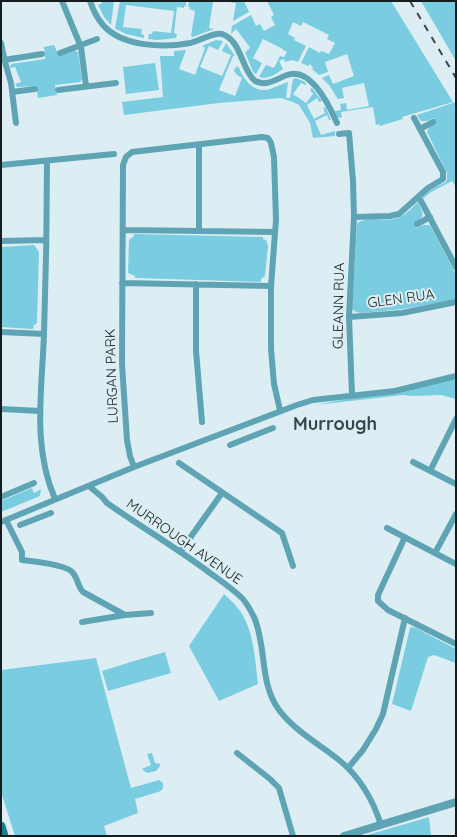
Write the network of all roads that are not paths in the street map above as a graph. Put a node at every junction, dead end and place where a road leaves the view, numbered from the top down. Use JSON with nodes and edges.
{"nodes":[{"id":1,"x":62,"y":1,"type":"edge"},
{"id":2,"x":90,"y":1,"type":"edge"},
{"id":3,"x":97,"y":39,"type":"dead end"},
{"id":4,"x":1,"y":43,"type":"edge"},
{"id":5,"x":80,"y":45,"type":"junction"},
{"id":6,"x":60,"y":53,"type":"dead end"},
{"id":7,"x":42,"y":54,"type":"dead end"},
{"id":8,"x":4,"y":60,"type":"junction"},
{"id":9,"x":116,"y":83,"type":"dead end"},
{"id":10,"x":86,"y":86,"type":"junction"},
{"id":11,"x":35,"y":89,"type":"dead end"},
{"id":12,"x":58,"y":90,"type":"dead end"},
{"id":13,"x":12,"y":92,"type":"junction"},
{"id":14,"x":414,"y":118,"type":"dead end"},
{"id":15,"x":433,"y":122,"type":"dead end"},
{"id":16,"x":16,"y":123,"type":"dead end"},
{"id":17,"x":337,"y":123,"type":"dead end"},
{"id":18,"x":420,"y":129,"type":"junction"},
{"id":19,"x":339,"y":134,"type":"dead end"},
{"id":20,"x":199,"y":145,"type":"junction"},
{"id":21,"x":114,"y":154,"type":"dead end"},
{"id":22,"x":47,"y":161,"type":"junction"},
{"id":23,"x":1,"y":166,"type":"edge"},
{"id":24,"x":421,"y":200,"type":"dead end"},
{"id":25,"x":354,"y":217,"type":"junction"},
{"id":26,"x":430,"y":217,"type":"junction"},
{"id":27,"x":417,"y":224,"type":"dead end"},
{"id":28,"x":122,"y":230,"type":"junction"},
{"id":29,"x":199,"y":231,"type":"junction"},
{"id":30,"x":275,"y":232,"type":"junction"},
{"id":31,"x":46,"y":240,"type":"junction"},
{"id":32,"x":1,"y":241,"type":"edge"},
{"id":33,"x":456,"y":267,"type":"edge"},
{"id":34,"x":122,"y":283,"type":"junction"},
{"id":35,"x":196,"y":284,"type":"junction"},
{"id":36,"x":271,"y":286,"type":"junction"},
{"id":37,"x":456,"y":302,"type":"edge"},
{"id":38,"x":349,"y":317,"type":"junction"},
{"id":39,"x":1,"y":332,"type":"edge"},
{"id":40,"x":44,"y":334,"type":"junction"},
{"id":41,"x":456,"y":376,"type":"edge"},
{"id":42,"x":352,"y":395,"type":"junction"},
{"id":43,"x":1,"y":409,"type":"edge"},
{"id":44,"x":280,"y":410,"type":"junction"},
{"id":45,"x":40,"y":411,"type":"junction"},
{"id":46,"x":456,"y":419,"type":"edge"},
{"id":47,"x":202,"y":422,"type":"dead end"},
{"id":48,"x":238,"y":427,"type":"junction"},
{"id":49,"x":273,"y":428,"type":"dead end"},
{"id":50,"x":243,"y":440,"type":"junction"},
{"id":51,"x":230,"y":445,"type":"dead end"},
{"id":52,"x":413,"y":462,"type":"dead end"},
{"id":53,"x":179,"y":463,"type":"dead end"},
{"id":54,"x":134,"y":467,"type":"junction"},
{"id":55,"x":430,"y":471,"type":"junction"},
{"id":56,"x":99,"y":482,"type":"junction"},
{"id":57,"x":34,"y":483,"type":"dead end"},
{"id":58,"x":456,"y":484,"type":"edge"},
{"id":59,"x":89,"y":486,"type":"junction"},
{"id":60,"x":222,"y":493,"type":"junction"},
{"id":61,"x":1,"y":497,"type":"edge"},
{"id":62,"x":102,"y":497,"type":"junction"},
{"id":63,"x":55,"y":499,"type":"junction"},
{"id":64,"x":37,"y":507,"type":"junction"},
{"id":65,"x":51,"y":513,"type":"dead end"},
{"id":66,"x":456,"y":514,"type":"edge"},
{"id":67,"x":41,"y":517,"type":"junction"},
{"id":68,"x":4,"y":521,"type":"edge"},
{"id":69,"x":20,"y":525,"type":"dead end"},
{"id":70,"x":387,"y":528,"type":"dead end"},
{"id":71,"x":405,"y":537,"type":"junction"},
{"id":72,"x":180,"y":552,"type":"junction"},
{"id":73,"x":435,"y":553,"type":"junction"},
{"id":74,"x":456,"y":564,"type":"edge"},
{"id":75,"x":293,"y":566,"type":"dead end"},
{"id":76,"x":151,"y":613,"type":"dead end"},
{"id":77,"x":125,"y":615,"type":"junction"},
{"id":78,"x":405,"y":618,"type":"junction"},
{"id":79,"x":82,"y":622,"type":"dead end"},
{"id":80,"x":456,"y":644,"type":"edge"},
{"id":81,"x":237,"y":753,"type":"dead end"},
{"id":82,"x":348,"y":768,"type":"junction"},
{"id":83,"x":456,"y":802,"type":"edge"},
{"id":84,"x":381,"y":825,"type":"junction"},
{"id":85,"x":1,"y":826,"type":"edge"},
{"id":86,"x":4,"y":836,"type":"edge"},
{"id":87,"x":293,"y":836,"type":"edge"},
{"id":88,"x":344,"y":836,"type":"edge"}],
"edges":[{"from":1,"to":5,"type":"street"},
{"from":2,"to":17,"type":"street"},
{"from":3,"to":5,"type":"street"},
{"from":4,"to":8,"type":"street"},
{"from":5,"to":6,"type":"street"},
{"from":5,"to":10,"type":"street"},
{"from":7,"to":8,"type":"street"},
{"from":8,"to":13,"type":"street"},
{"from":9,"to":10,"type":"street"},
{"from":10,"to":12,"type":"street"},
{"from":11,"to":13,"type":"street"},
{"from":13,"to":16,"type":"street"},
{"from":14,"to":18,"type":"street"},
{"from":15,"to":18,"type":"street"},
{"from":18,"to":25,"type":"street"},
{"from":19,"to":25,"type":"street","name":"GLEANN RUA"},
{"from":20,"to":28,"type":"street","name":"LURGAN PARK"},
{"from":20,"to":29,"type":"street"},
{"from":20,"to":30,"type":"street","name":"LURGAN PARK"},
{"from":21,"to":22,"type":"street"},
{"from":22,"to":23,"type":"street"},
{"from":22,"to":31,"type":"street"},
{"from":24,"to":26,"type":"street"},
{"from":25,"to":38,"type":"street","name":"GLEANN RUA"},
{"from":26,"to":27,"type":"street"},
{"from":26,"to":33,"type":"street"},
{"from":28,"to":29,"type":"street"},
{"from":28,"to":34,"type":"street","name":"LURGAN PARK"},
{"from":29,"to":30,"type":"street"},
{"from":30,"to":36,"type":"street","name":"LURGAN PARK"},
{"from":31,"to":32,"type":"street"},
{"from":31,"to":40,"type":"street"},
{"from":34,"to":35,"type":"street"},
{"from":34,"to":54,"type":"street","name":"LURGAN PARK"},
{"from":35,"to":36,"type":"street"},
{"from":35,"to":47,"type":"street"},
{"from":36,"to":44,"type":"street","name":"LURGAN PARK"},
{"from":37,"to":38,"type":"street","name":"GLEN RUA"},
{"from":38,"to":42,"type":"street","name":"GLEANN RUA"},
{"from":39,"to":40,"type":"street"},
{"from":40,"to":45,"type":"street"},
{"from":41,"to":42,"type":"street"},
{"from":42,"to":44,"type":"street"},
{"from":43,"to":45,"type":"street"},
{"from":44,"to":48,"type":"street"},
{"from":45,"to":63,"type":"street"},
{"from":46,"to":55,"type":"street"},
{"from":48,"to":50,"type":"street"},
{"from":48,"to":54,"type":"street"},
{"from":49,"to":50,"type":"street"},
{"from":50,"to":51,"type":"street"},
{"from":52,"to":55,"type":"street"},
{"from":53,"to":60,"type":"street"},
{"from":54,"to":56,"type":"street"},
{"from":55,"to":58,"type":"street"},
{"from":56,"to":59,"type":"street"},
{"from":56,"to":62,"type":"street"},
{"from":57,"to":61,"type":"street"},
{"from":59,"to":62,"type":"street","name":"MURROUGH AVENUE"},
{"from":59,"to":63,"type":"street"},
{"from":60,"to":72,"type":"street"},
{"from":60,"to":75,"type":"street"},
{"from":62,"to":72,"type":"street","name":"MURROUGH AVENUE"},
{"from":63,"to":64,"type":"street"},
{"from":64,"to":67,"type":"street"},
{"from":64,"to":68,"type":"street"},
{"from":65,"to":67,"type":"street"},
{"from":66,"to":73,"type":"street"},
{"from":67,"to":69,"type":"street"},
{"from":68,"to":77,"type":"street"},
{"from":70,"to":71,"type":"street"},
{"from":71,"to":73,"type":"street"},
{"from":71,"to":78,"type":"street"},
{"from":72,"to":82,"type":"street","name":"MURROUGH AVENUE"},
{"from":73,"to":74,"type":"street"},
{"from":76,"to":77,"type":"street"},
{"from":77,"to":79,"type":"street"},
{"from":78,"to":80,"type":"street"},
{"from":78,"to":82,"type":"street"},
{"from":81,"to":87,"type":"street"},
{"from":82,"to":84,"type":"street","name":"MURROUGH AVENUE"},
{"from":83,"to":84,"type":"street"},
{"from":84,"to":88,"type":"street"},
{"from":85,"to":86,"type":"main road"}]}
